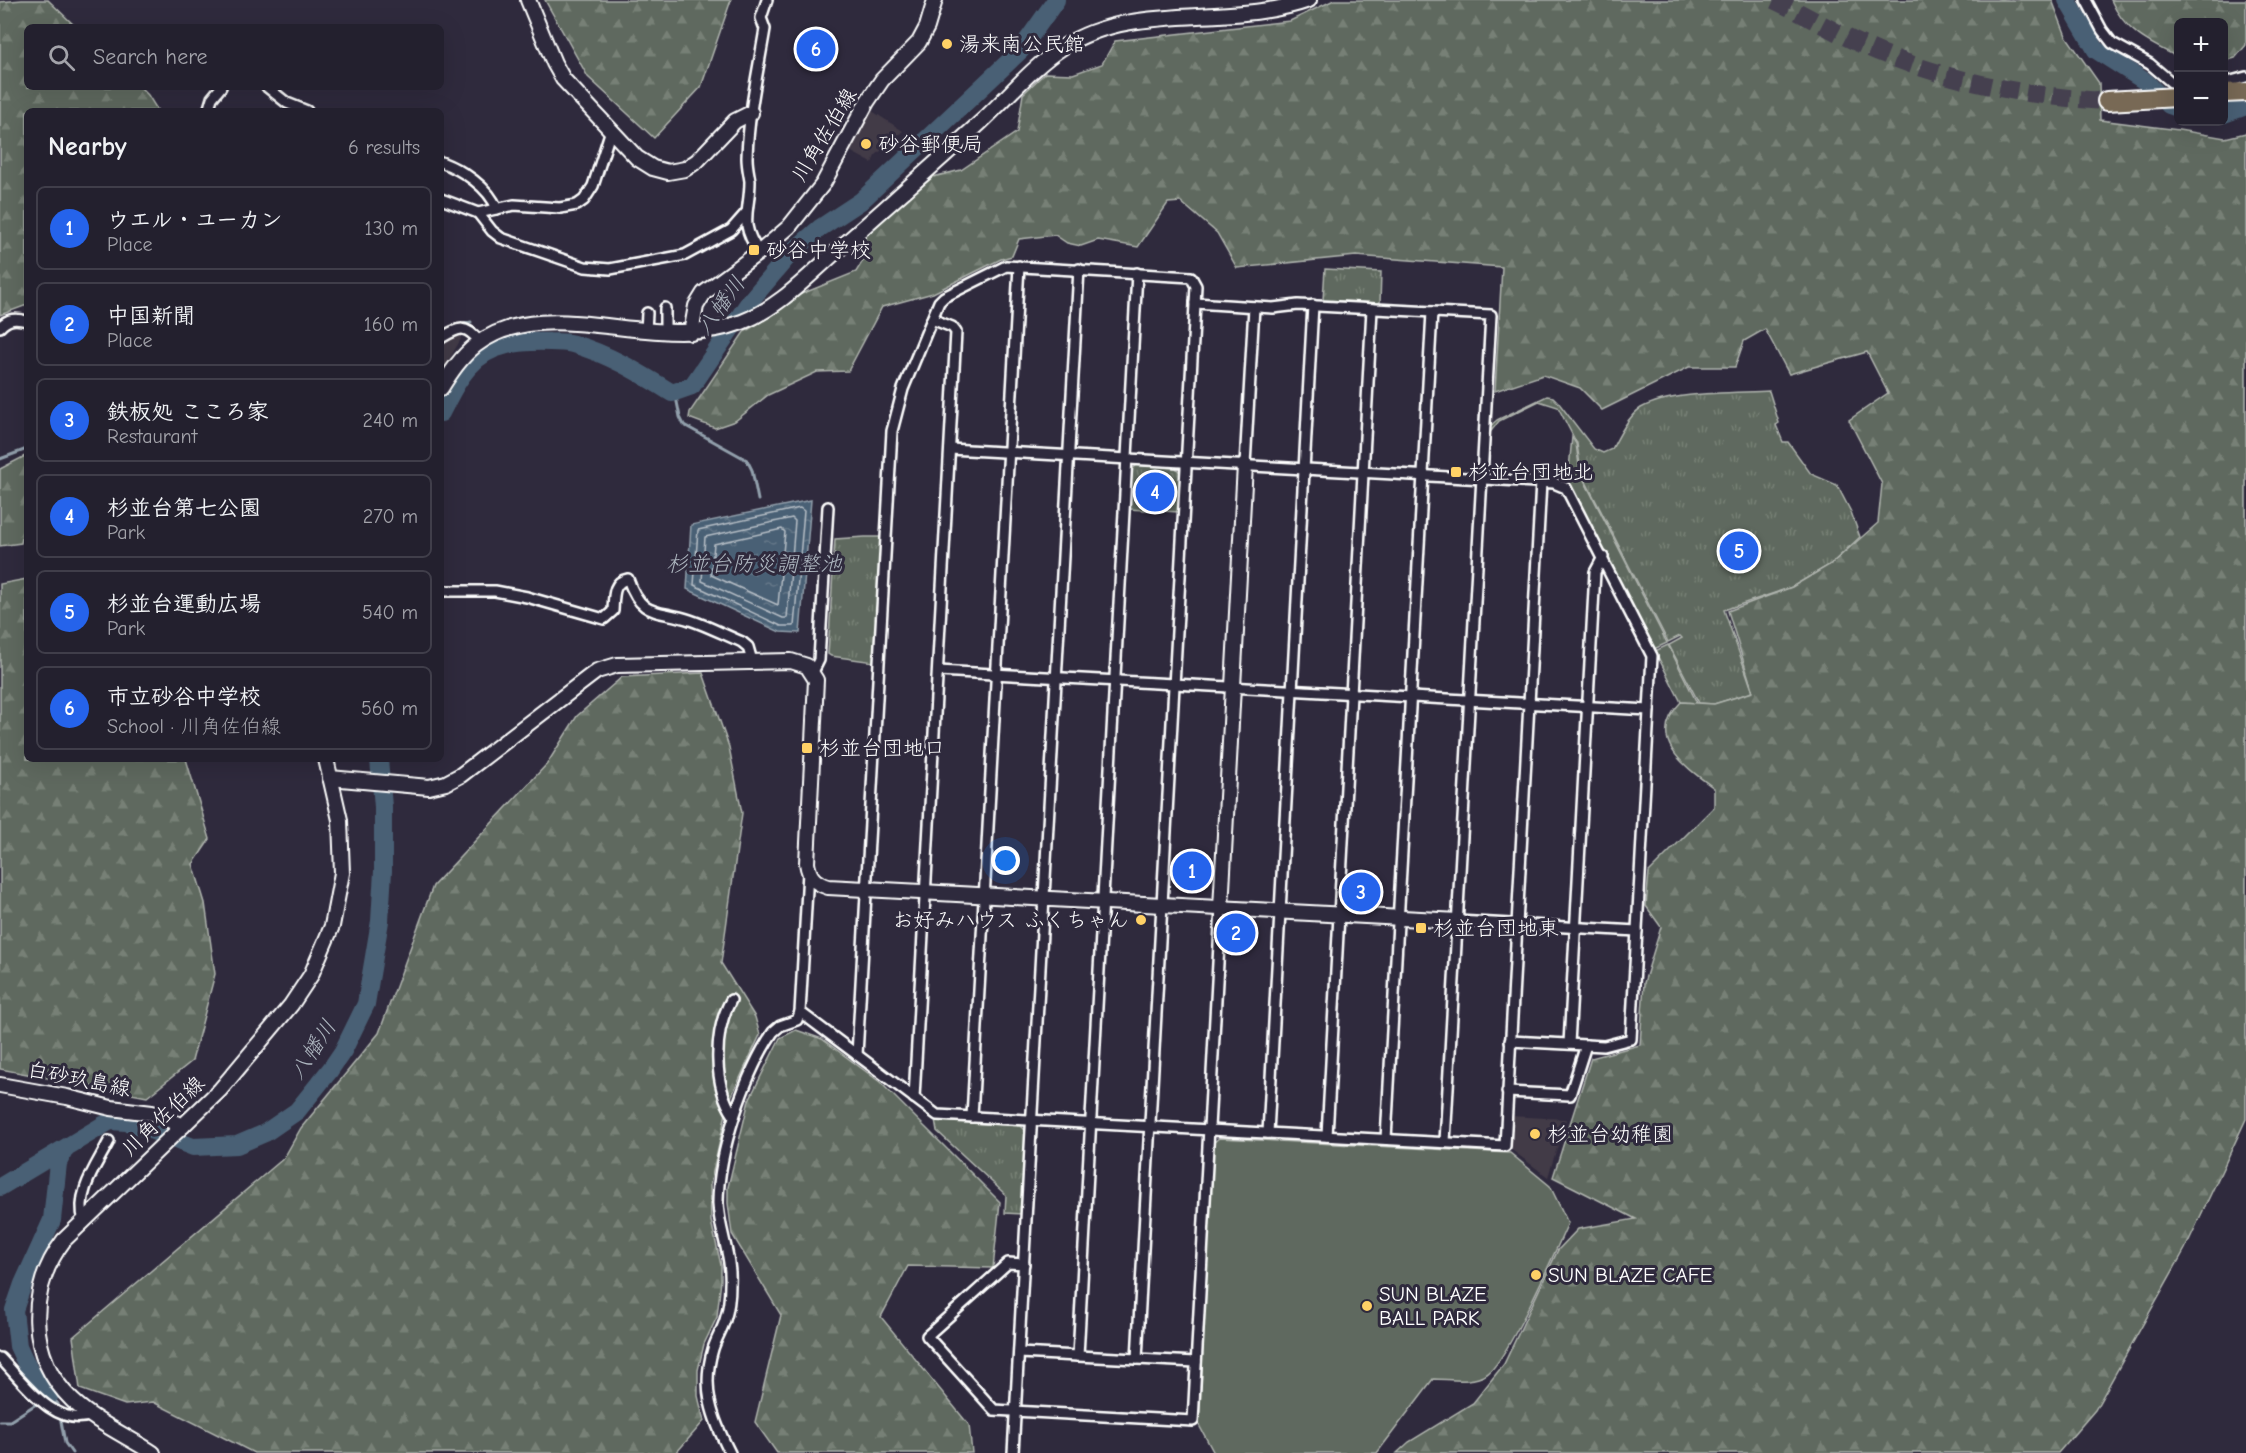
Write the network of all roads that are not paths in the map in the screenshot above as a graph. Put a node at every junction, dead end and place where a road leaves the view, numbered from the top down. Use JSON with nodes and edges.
{"nodes":[{"id":1,"x":528,"y":0,"type":"edge"},
{"id":2,"x":767,"y":0,"type":"edge"},
{"id":3,"x":935,"y":0,"type":"edge"},
{"id":4,"x":1309,"y":0,"type":"edge"},
{"id":5,"x":2086,"y":0,"type":"edge"},
{"id":6,"x":2174,"y":83,"type":"edge"},
{"id":7,"x":218,"y":90,"type":"edge"},
{"id":8,"x":271,"y":90,"type":"edge"},
{"id":9,"x":2174,"y":97,"type":"edge"},
{"id":10,"x":2107,"y":101,"type":"tunnel mouth"},
{"id":11,"x":209,"y":108,"type":"edge"},
{"id":12,"x":300,"y":108,"type":"edge"},
{"id":13,"x":751,"y":113,"type":"junction"},
{"id":14,"x":611,"y":130,"type":"junction"},
{"id":15,"x":444,"y":164,"type":"edge"},
{"id":16,"x":444,"y":200,"type":"edge"},
{"id":17,"x":497,"y":209,"type":"junction"},
{"id":18,"x":478,"y":213,"type":"junction"},
{"id":19,"x":746,"y":213,"type":"junction"},
{"id":20,"x":759,"y":252,"type":"junction"},
{"id":21,"x":1019,"y":266,"type":"junction"},
{"id":22,"x":1079,"y":269,"type":"junction"},
{"id":23,"x":1137,"y":273,"type":"junction"},
{"id":24,"x":1195,"y":303,"type":"junction"},
{"id":25,"x":1313,"y":305,"type":"junction"},
{"id":26,"x":1254,"y":307,"type":"junction"},
{"id":27,"x":665,"y":308,"type":"dead end"},
{"id":28,"x":1372,"y":309,"type":"junction"},
{"id":29,"x":1432,"y":312,"type":"junction"},
{"id":30,"x":646,"y":313,"type":"dead end"},
{"id":31,"x":932,"y":319,"type":"junction"},
{"id":32,"x":24,"y":320,"type":"edge"},
{"id":33,"x":0,"y":327,"type":"edge"},
{"id":34,"x":646,"y":331,"type":"junction"},
{"id":35,"x":665,"y":332,"type":"junction"},
{"id":36,"x":691,"y":333,"type":"junction"},
{"id":37,"x":444,"y":336,"type":"edge"},
{"id":38,"x":480,"y":342,"type":"junction"},
{"id":39,"x":444,"y":383,"type":"edge"},
{"id":40,"x":950,"y":449,"type":"junction"},
{"id":41,"x":1009,"y":452,"type":"junction"},
{"id":42,"x":1068,"y":456,"type":"junction"},
{"id":43,"x":1127,"y":459,"type":"junction"},
{"id":44,"x":1186,"y":462,"type":"junction"},
{"id":45,"x":1245,"y":465,"type":"junction"},
{"id":46,"x":1305,"y":469,"type":"junction"},
{"id":47,"x":1364,"y":472,"type":"junction"},
{"id":48,"x":1423,"y":476,"type":"junction"},
{"id":49,"x":1482,"y":479,"type":"junction"},
{"id":50,"x":1540,"y":482,"type":"junction"},
{"id":51,"x":828,"y":507,"type":"dead end"},
{"id":52,"x":1603,"y":557,"type":"junction"},
{"id":53,"x":444,"y":591,"type":"edge"},
{"id":54,"x":752,"y":662,"type":"junction"},
{"id":55,"x":938,"y":671,"type":"junction"},
{"id":56,"x":813,"y":672,"type":"junction"},
{"id":57,"x":997,"y":674,"type":"junction"},
{"id":58,"x":1056,"y":677,"type":"junction"},
{"id":59,"x":1115,"y":680,"type":"junction"},
{"id":60,"x":1174,"y":684,"type":"junction"},
{"id":61,"x":1233,"y":687,"type":"junction"},
{"id":62,"x":1293,"y":690,"type":"junction"},
{"id":63,"x":1352,"y":693,"type":"junction"},
{"id":64,"x":1410,"y":697,"type":"junction"},
{"id":65,"x":1470,"y":700,"type":"junction"},
{"id":66,"x":1529,"y":703,"type":"junction"},
{"id":67,"x":1588,"y":706,"type":"junction"},
{"id":68,"x":1649,"y":710,"type":"junction"},
{"id":69,"x":328,"y":762,"type":"edge"},
{"id":70,"x":337,"y":779,"type":"junction"},
{"id":71,"x":808,"y":872,"type":"junction"},
{"id":72,"x":866,"y":889,"type":"junction"},
{"id":73,"x":926,"y":892,"type":"junction"},
{"id":74,"x":985,"y":895,"type":"junction"},
{"id":75,"x":1044,"y":898,"type":"junction"},
{"id":76,"x":1103,"y":902,"type":"junction"},
{"id":77,"x":1162,"y":905,"type":"junction"},
{"id":78,"x":1221,"y":908,"type":"junction"},
{"id":79,"x":1280,"y":912,"type":"junction"},
{"id":80,"x":1339,"y":915,"type":"junction"},
{"id":81,"x":1398,"y":918,"type":"junction"},
{"id":82,"x":1458,"y":921,"type":"junction"},
{"id":83,"x":1516,"y":924,"type":"junction"},
{"id":84,"x":1575,"y":928,"type":"junction"},
{"id":85,"x":1637,"y":931,"type":"junction"},
{"id":86,"x":731,"y":1000,"type":"dead end"},
{"id":87,"x":800,"y":1012,"type":"junction"},
{"id":88,"x":1510,"y":1041,"type":"junction"},
{"id":89,"x":1569,"y":1044,"type":"junction"},
{"id":90,"x":1586,"y":1045,"type":"junction"},
{"id":91,"x":858,"y":1055,"type":"junction"},
{"id":92,"x":0,"y":1085,"type":"edge"},
{"id":93,"x":1507,"y":1092,"type":"junction"},
{"id":94,"x":914,"y":1098,"type":"junction"},
{"id":95,"x":734,"y":1116,"type":"junction"},
{"id":96,"x":972,"y":1117,"type":"junction"},
{"id":97,"x":1032,"y":1120,"type":"junction"},
{"id":98,"x":1091,"y":1123,"type":"junction"},
{"id":99,"x":1150,"y":1126,"type":"junction"},
{"id":100,"x":183,"y":1127,"type":"junction"},
{"id":101,"x":1208,"y":1130,"type":"junction"},
{"id":102,"x":1268,"y":1133,"type":"junction"},
{"id":103,"x":1327,"y":1136,"type":"junction"},
{"id":104,"x":1386,"y":1139,"type":"junction"},
{"id":105,"x":109,"y":1141,"type":"dead end"},
{"id":106,"x":1445,"y":1142,"type":"junction"},
{"id":107,"x":84,"y":1221,"type":"junction"},
{"id":108,"x":1024,"y":1264,"type":"junction"},
{"id":109,"x":1019,"y":1353,"type":"junction"},
{"id":110,"x":1078,"y":1356,"type":"junction"},
{"id":111,"x":0,"y":1358,"type":"edge"},
{"id":112,"x":1137,"y":1359,"type":"junction"},
{"id":113,"x":1196,"y":1362,"type":"junction"},
{"id":114,"x":1016,"y":1411,"type":"junction"},
{"id":115,"x":92,"y":1415,"type":"junction"},
{"id":116,"x":153,"y":1453,"type":"edge"},
{"id":117,"x":730,"y":1453,"type":"edge"},
{"id":118,"x":1013,"y":1453,"type":"edge"}],
"edges":[{"from":1,"to":14,"type":"main road"},
{"from":2,"to":13,"type":"street"},
{"from":3,"to":20,"type":"main road","name":"川角佐伯線"},
{"from":4,"to":36,"type":"main road"},
{"from":5,"to":6,"type":"street"},
{"from":7,"to":11,"type":"street"},
{"from":8,"to":12,"type":"street"},
{"from":9,"to":10,"type":"highway"},
{"from":13,"to":14,"type":"main road"},
{"from":13,"to":19,"type":"street"},
{"from":14,"to":17,"type":"street"},
{"from":15,"to":17,"type":"street"},
{"from":16,"to":18,"type":"street"},
{"from":17,"to":18,"type":"street"},
{"from":18,"to":19,"type":"street"},
{"from":19,"to":20,"type":"street"},
{"from":20,"to":36,"type":"main road","name":"川角佐伯線"},
{"from":21,"to":22,"type":"street"},
{"from":21,"to":31,"type":"street"},
{"from":21,"to":41,"type":"street"},
{"from":22,"to":23,"type":"street"},
{"from":22,"to":42,"type":"street"},
{"from":23,"to":24,"type":"street"},
{"from":23,"to":43,"type":"street"},
{"from":24,"to":26,"type":"street"},
{"from":24,"to":44,"type":"street"},
{"from":25,"to":26,"type":"street"},
{"from":25,"to":28,"type":"street"},
{"from":25,"to":46,"type":"street"},
{"from":26,"to":45,"type":"street"},
{"from":27,"to":35,"type":"street"},
{"from":28,"to":29,"type":"street"},
{"from":28,"to":47,"type":"street"},
{"from":29,"to":48,"type":"street"},
{"from":29,"to":49,"type":"street"},
{"from":30,"to":34,"type":"street"},
{"from":31,"to":40,"type":"street"},
{"from":31,"to":72,"type":"street"},
{"from":32,"to":33,"type":"street"},
{"from":34,"to":35,"type":"main road"},
{"from":34,"to":38,"type":"main road"},
{"from":35,"to":36,"type":"main road"},
{"from":37,"to":38,"type":"street"},
{"from":38,"to":39,"type":"main road"},
{"from":40,"to":41,"type":"street"},
{"from":40,"to":55,"type":"street"},
{"from":41,"to":42,"type":"street"},
{"from":41,"to":57,"type":"street"},
{"from":42,"to":43,"type":"street"},
{"from":42,"to":58,"type":"street"},
{"from":43,"to":44,"type":"street"},
{"from":43,"to":59,"type":"street"},
{"from":44,"to":45,"type":"street"},
{"from":44,"to":60,"type":"street"},
{"from":45,"to":46,"type":"street"},
{"from":45,"to":61,"type":"main road"},
{"from":46,"to":47,"type":"street"},
{"from":46,"to":62,"type":"street"},
{"from":47,"to":48,"type":"street"},
{"from":47,"to":63,"type":"street"},
{"from":48,"to":49,"type":"street"},
{"from":48,"to":64,"type":"street"},
{"from":49,"to":50,"type":"street"},
{"from":49,"to":65,"type":"street"},
{"from":50,"to":52,"type":"street"},
{"from":50,"to":66,"type":"street"},
{"from":51,"to":56,"type":"street"},
{"from":52,"to":67,"type":"street"},
{"from":52,"to":68,"type":"street"},
{"from":53,"to":54,"type":"street"},
{"from":54,"to":56,"type":"main road"},
{"from":54,"to":70,"type":"main road"},
{"from":55,"to":57,"type":"street"},
{"from":55,"to":73,"type":"street"},
{"from":56,"to":71,"type":"main road"},
{"from":57,"to":58,"type":"street"},
{"from":57,"to":74,"type":"street"},
{"from":58,"to":59,"type":"street"},
{"from":58,"to":75,"type":"street"},
{"from":59,"to":60,"type":"street"},
{"from":59,"to":76,"type":"street"},
{"from":60,"to":61,"type":"street"},
{"from":60,"to":77,"type":"street"},
{"from":61,"to":62,"type":"street"},
{"from":61,"to":78,"type":"main road"},
{"from":62,"to":63,"type":"street"},
{"from":62,"to":79,"type":"street"},
{"from":63,"to":64,"type":"street"},
{"from":63,"to":80,"type":"street"},
{"from":64,"to":65,"type":"street"},
{"from":64,"to":81,"type":"street"},
{"from":65,"to":66,"type":"street"},
{"from":65,"to":82,"type":"street"},
{"from":66,"to":67,"type":"street"},
{"from":66,"to":83,"type":"street"},
{"from":67,"to":68,"type":"street"},
{"from":67,"to":84,"type":"street"},
{"from":68,"to":85,"type":"street"},
{"from":69,"to":70,"type":"main road","name":"川角佐伯線"},
{"from":70,"to":100,"type":"main road","name":"川角佐伯線"},
{"from":71,"to":72,"type":"main road"},
{"from":71,"to":87,"type":"street"},
{"from":72,"to":73,"type":"main road"},
{"from":72,"to":91,"type":"street"},
{"from":73,"to":74,"type":"main road"},
{"from":73,"to":94,"type":"street"},
{"from":74,"to":75,"type":"main road"},
{"from":74,"to":96,"type":"street"},
{"from":75,"to":76,"type":"main road"},
{"from":75,"to":97,"type":"street"},
{"from":76,"to":77,"type":"main road"},
{"from":76,"to":98,"type":"street"},
{"from":77,"to":78,"type":"main road"},
{"from":77,"to":99,"type":"street"},
{"from":78,"to":79,"type":"main road"},
{"from":78,"to":101,"type":"street"},
{"from":79,"to":80,"type":"main road"},
{"from":79,"to":102,"type":"street"},
{"from":80,"to":81,"type":"main road"},
{"from":80,"to":103,"type":"street"},
{"from":81,"to":82,"type":"main road"},
{"from":81,"to":104,"type":"street"},
{"from":82,"to":83,"type":"street"},
{"from":82,"to":106,"type":"street"},
{"from":83,"to":84,"type":"street"},
{"from":83,"to":88,"type":"street"},
{"from":84,"to":85,"type":"street"},
{"from":84,"to":89,"type":"street"},
{"from":85,"to":90,"type":"street"},
{"from":86,"to":95,"type":"street"},
{"from":87,"to":91,"type":"street"},
{"from":87,"to":95,"type":"street"},
{"from":88,"to":89,"type":"street"},
{"from":88,"to":93,"type":"street"},
{"from":89,"to":90,"type":"street"},
{"from":90,"to":93,"type":"street"},
{"from":91,"to":94,"type":"street"},
{"from":92,"to":100,"type":"main road","name":"白砂玖島線"},
{"from":93,"to":106,"type":"street"},
{"from":94,"to":96,"type":"street"},
{"from":95,"to":117,"type":"street"},
{"from":96,"to":97,"type":"street"},
{"from":97,"to":98,"type":"street"},
{"from":97,"to":108,"type":"street"},
{"from":98,"to":99,"type":"street"},
{"from":98,"to":110,"type":"street"},
{"from":99,"to":101,"type":"street"},
{"from":99,"to":112,"type":"street"},
{"from":100,"to":107,"type":"main road","name":"川角佐伯線"},
{"from":101,"to":102,"type":"street"},
{"from":101,"to":113,"type":"street"},
{"from":102,"to":103,"type":"street"},
{"from":103,"to":104,"type":"street"},
{"from":104,"to":106,"type":"street"},
{"from":105,"to":107,"type":"street"},
{"from":107,"to":115,"type":"main road","name":"川角佐伯線"},
{"from":108,"to":109,"type":"street"},
{"from":108,"to":114,"type":"street"},
{"from":109,"to":110,"type":"street"},
{"from":109,"to":114,"type":"street"},
{"from":110,"to":112,"type":"street"},
{"from":111,"to":115,"type":"street"},
{"from":112,"to":113,"type":"street"},
{"from":113,"to":114,"type":"street"},
{"from":114,"to":118,"type":"street"},
{"from":115,"to":116,"type":"main road","name":"川角佐伯線"}]}
